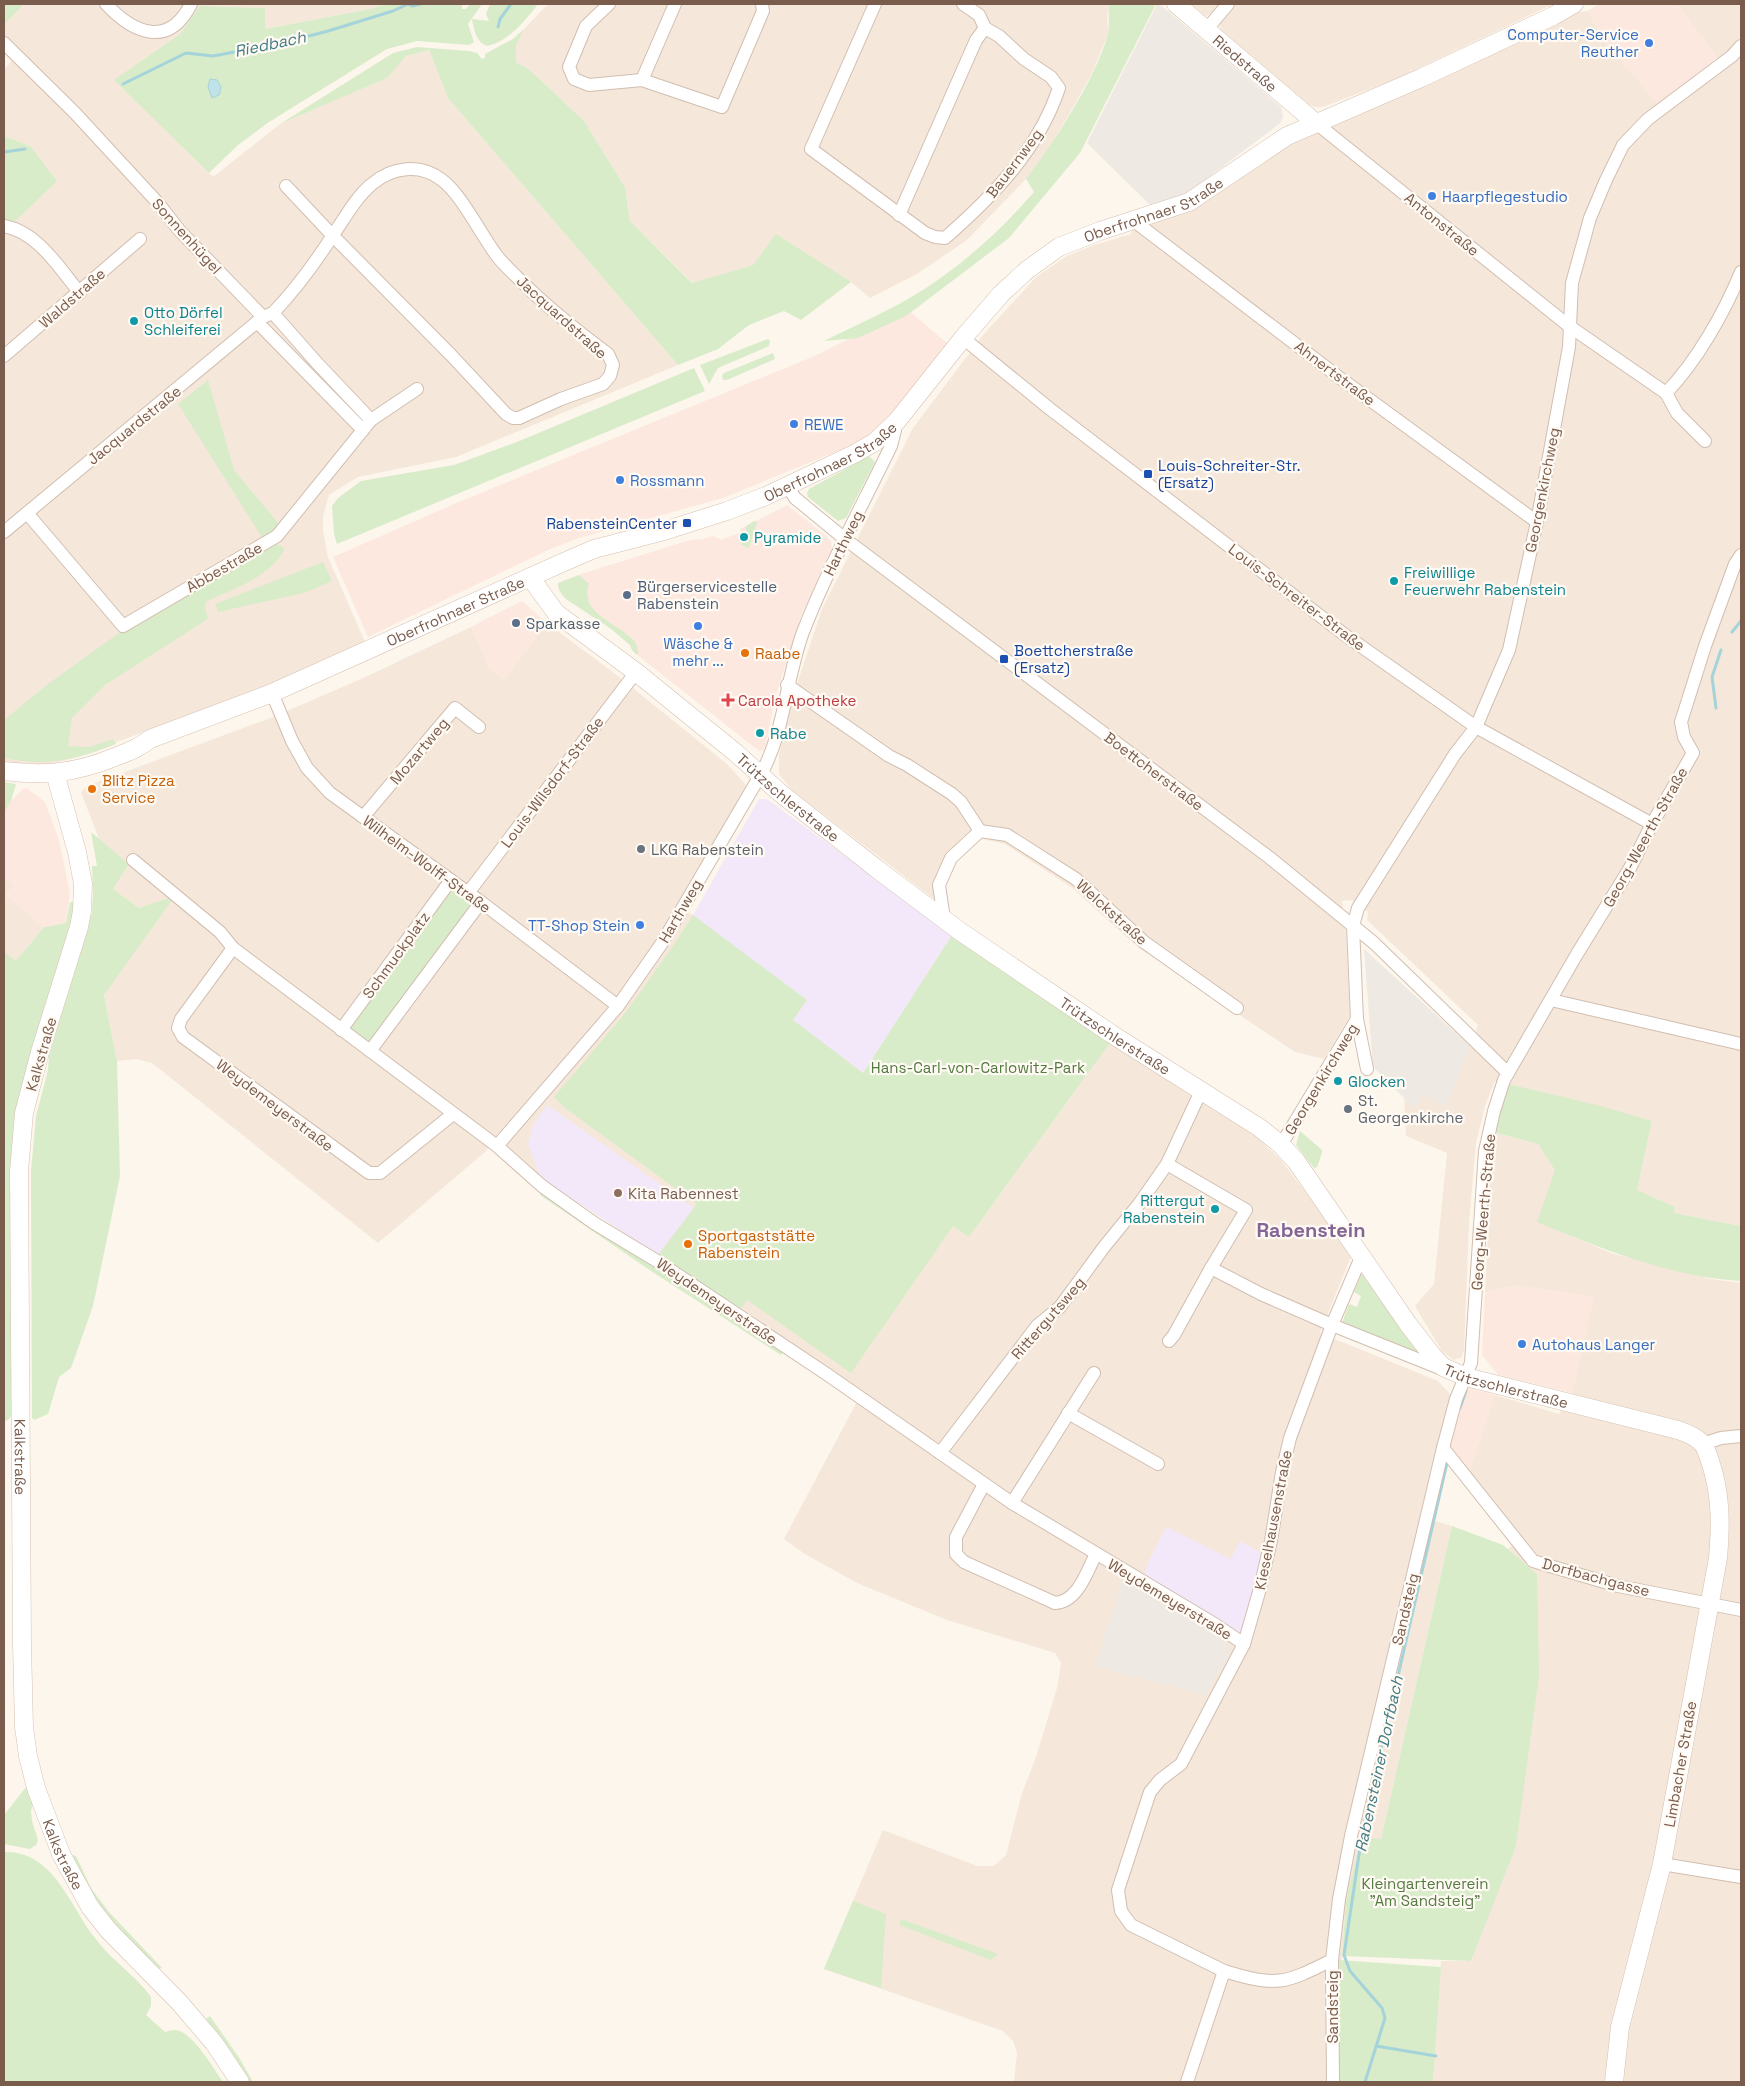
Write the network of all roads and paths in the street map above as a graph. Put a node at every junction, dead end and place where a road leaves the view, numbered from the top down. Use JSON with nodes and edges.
{"nodes":[{"id":1,"x":106,"y":4,"type":"edge"},
{"id":2,"x":191,"y":4,"type":"edge"},
{"id":3,"x":609,"y":4,"type":"edge"},
{"id":4,"x":675,"y":4,"type":"edge"},
{"id":5,"x":762,"y":4,"type":"edge"},
{"id":6,"x":875,"y":4,"type":"edge"},
{"id":7,"x":963,"y":4,"type":"edge"},
{"id":8,"x":1176,"y":4,"type":"edge"},
{"id":9,"x":1228,"y":4,"type":"edge"},
{"id":10,"x":1574,"y":4,"type":"edge"},
{"id":11,"x":985,"y":28,"type":"junction"},
{"id":12,"x":1206,"y":30,"type":"junction"},
{"id":13,"x":4,"y":43,"type":"edge"},
{"id":14,"x":1741,"y":46,"type":"edge"},
{"id":15,"x":642,"y":80,"type":"junction"},
{"id":16,"x":1316,"y":123,"type":"junction"},
{"id":17,"x":286,"y":186,"type":"dead end"},
{"id":18,"x":899,"y":215,"type":"junction"},
{"id":19,"x":1134,"y":221,"type":"junction"},
{"id":20,"x":4,"y":226,"type":"edge"},
{"id":21,"x":333,"y":236,"type":"junction"},
{"id":22,"x":140,"y":239,"type":"dead end"},
{"id":23,"x":1741,"y":272,"type":"edge"},
{"id":24,"x":80,"y":293,"type":"junction"},
{"id":25,"x":265,"y":318,"type":"junction"},
{"id":26,"x":1569,"y":326,"type":"junction"},
{"id":27,"x":963,"y":338,"type":"junction"},
{"id":28,"x":4,"y":356,"type":"edge"},
{"id":29,"x":417,"y":389,"type":"dead end"},
{"id":30,"x":1666,"y":394,"type":"junction"},
{"id":31,"x":897,"y":421,"type":"junction"},
{"id":32,"x":367,"y":425,"type":"junction"},
{"id":33,"x":1705,"y":441,"type":"dead end"},
{"id":34,"x":786,"y":486,"type":"junction"},
{"id":35,"x":27,"y":512,"type":"junction"},
{"id":36,"x":1537,"y":522,"type":"junction"},
{"id":37,"x":4,"y":532,"type":"edge"},
{"id":38,"x":845,"y":539,"type":"junction"},
{"id":39,"x":1741,"y":555,"type":"edge"},
{"id":40,"x":530,"y":577,"type":"junction"},
{"id":41,"x":636,"y":672,"type":"junction"},
{"id":42,"x":787,"y":685,"type":"junction"},
{"id":43,"x":272,"y":693,"type":"junction"},
{"id":44,"x":479,"y":727,"type":"dead end"},
{"id":45,"x":1476,"y":727,"type":"junction"},
{"id":46,"x":4,"y":771,"type":"edge"},
{"id":47,"x":55,"y":774,"type":"junction"},
{"id":48,"x":761,"y":774,"type":"junction"},
{"id":49,"x":363,"y":817,"type":"junction"},
{"id":50,"x":1652,"y":824,"type":"junction"},
{"id":51,"x":980,"y":831,"type":"junction"},
{"id":52,"x":133,"y":860,"type":"dead end"},
{"id":53,"x":451,"y":880,"type":"junction"},
{"id":54,"x":468,"y":893,"type":"junction"},
{"id":55,"x":481,"y":902,"type":"junction"},
{"id":56,"x":944,"y":918,"type":"junction"},
{"id":57,"x":1353,"y":926,"type":"junction"},
{"id":58,"x":233,"y":948,"type":"junction"},
{"id":59,"x":1551,"y":1000,"type":"junction"},
{"id":60,"x":618,"y":1006,"type":"junction"},
{"id":61,"x":1237,"y":1008,"type":"dead end"},
{"id":62,"x":1357,"y":1019,"type":"junction"},
{"id":63,"x":341,"y":1030,"type":"junction"},
{"id":64,"x":1741,"y":1044,"type":"edge"},
{"id":65,"x":370,"y":1051,"type":"junction"},
{"id":66,"x":1367,"y":1069,"type":"dead end"},
{"id":67,"x":1508,"y":1073,"type":"junction"},
{"id":68,"x":1201,"y":1091,"type":"junction"},
{"id":69,"x":453,"y":1114,"type":"junction"},
{"id":70,"x":1281,"y":1145,"type":"junction"},
{"id":71,"x":497,"y":1146,"type":"junction"},
{"id":72,"x":1167,"y":1164,"type":"junction"},
{"id":73,"x":1362,"y":1255,"type":"junction"},
{"id":74,"x":1211,"y":1268,"type":"junction"},
{"id":75,"x":1332,"y":1325,"type":"junction"},
{"id":76,"x":1169,"y":1341,"type":"dead end"},
{"id":77,"x":1094,"y":1373,"type":"dead end"},
{"id":78,"x":1466,"y":1377,"type":"junction"},
{"id":79,"x":1068,"y":1413,"type":"junction"},
{"id":80,"x":1741,"y":1436,"type":"edge"},
{"id":81,"x":1703,"y":1444,"type":"junction"},
{"id":82,"x":1443,"y":1448,"type":"junction"},
{"id":83,"x":940,"y":1453,"type":"junction"},
{"id":84,"x":1158,"y":1464,"type":"dead end"},
{"id":85,"x":984,"y":1484,"type":"junction"},
{"id":86,"x":1012,"y":1503,"type":"junction"},
{"id":87,"x":1096,"y":1554,"type":"junction"},
{"id":88,"x":1709,"y":1603,"type":"junction"},
{"id":89,"x":1741,"y":1610,"type":"edge"},
{"id":90,"x":1244,"y":1644,"type":"junction"},
{"id":91,"x":1662,"y":1864,"type":"junction"},
{"id":92,"x":1741,"y":1877,"type":"edge"},
{"id":93,"x":1332,"y":1960,"type":"junction"},
{"id":94,"x":1224,"y":1970,"type":"junction"},
{"id":95,"x":240,"y":2082,"type":"edge"},
{"id":96,"x":1187,"y":2082,"type":"edge"},
{"id":97,"x":1333,"y":2082,"type":"edge"},
{"id":98,"x":1614,"y":2082,"type":"edge"}],
"edges":[{"from":1,"to":2,"type":"street"},
{"from":3,"to":15,"type":"street"},
{"from":4,"to":15,"type":"street"},
{"from":5,"to":15,"type":"street"},
{"from":6,"to":18,"type":"street","name":"Bauernweg"},
{"from":7,"to":11,"type":"street","name":"Bauernweg"},
{"from":8,"to":12,"type":"main road","name":"Riedstraße"},
{"from":9,"to":12,"type":"street"},
{"from":10,"to":16,"type":"main road","name":"Oberfrohnaer Straße"},
{"from":11,"to":18,"type":"street"},
{"from":11,"to":18,"type":"street","name":"Bauernweg"},
{"from":12,"to":16,"type":"main road","name":"Riedstraße"},
{"from":13,"to":25,"type":"street","name":"Sonnenhügel"},
{"from":14,"to":26,"type":"street","name":"Georgenkirchweg"},
{"from":16,"to":19,"type":"main road","name":"Oberfrohnaer Straße"},
{"from":16,"to":26,"type":"street","name":"Antonstraße"},
{"from":17,"to":21,"type":"street","name":"Jacquardstraße"},
{"from":19,"to":27,"type":"main road","name":"Oberfrohnaer Straße"},
{"from":19,"to":36,"type":"street","name":"Ahnertstraße"},
{"from":20,"to":24,"type":"street"},
{"from":21,"to":21,"type":"street","name":"Jacquardstraße"},
{"from":21,"to":25,"type":"street","name":"Jacquardstraße"},
{"from":22,"to":24,"type":"street","name":"Waldstraße"},
{"from":23,"to":30,"type":"street"},
{"from":24,"to":28,"type":"street","name":"Waldstraße"},
{"from":25,"to":32,"type":"street","name":"Sonnenhügel"},
{"from":25,"to":32,"type":"street","name":"Sonnenhügel"},
{"from":25,"to":35,"type":"street","name":"Jacquardstraße"},
{"from":26,"to":30,"type":"street","name":"Antonstraße"},
{"from":26,"to":36,"type":"street","name":"Georgenkirchweg"},
{"from":27,"to":31,"type":"main road","name":"Oberfrohnaer Straße"},
{"from":27,"to":45,"type":"street","name":"Louis-Schreiter-Straße"},
{"from":29,"to":32,"type":"street","name":"Abbestraße"},
{"from":30,"to":33,"type":"street"},
{"from":31,"to":34,"type":"main road","name":"Oberfrohnaer Straße"},
{"from":31,"to":38,"type":"street","name":"Harthweg"},
{"from":32,"to":35,"type":"street","name":"Abbestraße"},
{"from":34,"to":38,"type":"street","name":"Boettcherstraße"},
{"from":34,"to":40,"type":"main road","name":"Oberfrohnaer Straße"},
{"from":35,"to":37,"type":"street","name":"Jacquardstraße"},
{"from":36,"to":45,"type":"street","name":"Georgenkirchweg"},
{"from":38,"to":42,"type":"street","name":"Harthweg"},
{"from":38,"to":57,"type":"street","name":"Boettcherstraße"},
{"from":39,"to":50,"type":"street","name":"Georg-Weerth-Straße"},
{"from":40,"to":41,"type":"main road","name":"Trützschlerstraße"},
{"from":40,"to":43,"type":"main road","name":"Oberfrohnaer Straße"},
{"from":41,"to":48,"type":"main road","name":"Trützschlerstraße"},
{"from":41,"to":54,"type":"street","name":"Louis-Wilsdorf-Straße"},
{"from":42,"to":48,"type":"street","name":"Harthweg"},
{"from":42,"to":51,"type":"street"},
{"from":43,"to":47,"type":"main road","name":"Oberfrohnaer Straße"},
{"from":43,"to":49,"type":"street","name":"Wilhelm-Wolff-Straße"},
{"from":44,"to":49,"type":"street","name":"Mozartweg"},
{"from":45,"to":50,"type":"street","name":"Louis-Schreiter-Straße"},
{"from":45,"to":57,"type":"street","name":"Georgenkirchweg"},
{"from":46,"to":47,"type":"main road","name":"Oberfrohnaer Straße"},
{"from":47,"to":95,"type":"main road","name":"Kalkstraße"},
{"from":48,"to":56,"type":"main road","name":"Trützschlerstraße"},
{"from":48,"to":60,"type":"street","name":"Harthweg"},
{"from":49,"to":53,"type":"street","name":"Wilhelm-Wolff-Straße"},
{"from":50,"to":59,"type":"street","name":"Georg-Weerth-Straße"},
{"from":51,"to":56,"type":"street"},
{"from":51,"to":61,"type":"street","name":"Welckstraße"},
{"from":52,"to":58,"type":"street","name":"Weydemeyerstraße"},
{"from":53,"to":54,"type":"street","name":"Wilhelm-Wolff-Straße"},
{"from":53,"to":63,"type":"street","name":"Schmuckplatz"},
{"from":54,"to":55,"type":"street","name":"Wilhelm-Wolff-Straße"},
{"from":55,"to":60,"type":"street","name":"Wilhelm-Wolff-Straße"},
{"from":55,"to":65,"type":"street"},
{"from":56,"to":68,"type":"main road","name":"Trützschlerstraße"},
{"from":57,"to":62,"type":"street","name":"Georgenkirchweg"},
{"from":57,"to":67,"type":"street","name":"Boettcherstraße"},
{"from":58,"to":63,"type":"street","name":"Weydemeyerstraße"},
{"from":58,"to":69,"type":"street","name":"Weydemeyerstraße"},
{"from":59,"to":64,"type":"street"},
{"from":59,"to":67,"type":"street","name":"Georg-Weerth-Straße"},
{"from":60,"to":71,"type":"street","name":"Harthweg"},
{"from":62,"to":66,"type":"street"},
{"from":62,"to":70,"type":"street","name":"Georgenkirchweg"},
{"from":63,"to":65,"type":"street","name":"Weydemeyerstraße"},
{"from":65,"to":69,"type":"street","name":"Weydemeyerstraße"},
{"from":67,"to":78,"type":"street","name":"Georg-Weerth-Straße"},
{"from":68,"to":70,"type":"main road","name":"Trützschlerstraße"},
{"from":68,"to":72,"type":"street","name":"Rittergutsweg"},
{"from":69,"to":71,"type":"street","name":"Weydemeyerstraße"},
{"from":70,"to":73,"type":"main road","name":"Trützschlerstraße"},
{"from":71,"to":83,"type":"street","name":"Weydemeyerstraße"},
{"from":72,"to":74,"type":"street"},
{"from":72,"to":83,"type":"street","name":"Rittergutsweg"},
{"from":73,"to":75,"type":"street","name":"Kieselhausenstraße"},
{"from":73,"to":78,"type":"main road","name":"Trützschlerstraße"},
{"from":74,"to":75,"type":"street"},
{"from":74,"to":76,"type":"street"},
{"from":75,"to":78,"type":"street"},
{"from":75,"to":90,"type":"street","name":"Kieselhausenstraße"},
{"from":77,"to":79,"type":"street"},
{"from":78,"to":81,"type":"main road","name":"Trützschlerstraße"},
{"from":78,"to":82,"type":"street","name":"Sandsteig"},
{"from":79,"to":84,"type":"street"},
{"from":79,"to":86,"type":"street"},
{"from":80,"to":81,"type":"street"},
{"from":81,"to":88,"type":"main road","name":"Limbacher Straße"},
{"from":82,"to":88,"type":"street","name":"Dorfbachgasse"},
{"from":82,"to":93,"type":"street","name":"Sandsteig"},
{"from":83,"to":85,"type":"street","name":"Weydemeyerstraße"},
{"from":85,"to":86,"type":"street","name":"Weydemeyerstraße"},
{"from":85,"to":87,"type":"street","name":"Weydemeyerstraße"},
{"from":86,"to":87,"type":"street","name":"Weydemeyerstraße"},
{"from":87,"to":90,"type":"street","name":"Weydemeyerstraße"},
{"from":88,"to":89,"type":"street","name":"Dorfbachgasse"},
{"from":88,"to":91,"type":"main road","name":"Limbacher Straße"},
{"from":90,"to":94,"type":"street","name":"Kieselhausenstraße"},
{"from":91,"to":92,"type":"street"},
{"from":91,"to":98,"type":"main road","name":"Limbacher Straße"},
{"from":93,"to":94,"type":"street","name":"Kieselhausenstraße"},
{"from":93,"to":97,"type":"street","name":"Sandsteig"},
{"from":94,"to":96,"type":"street"}]}
